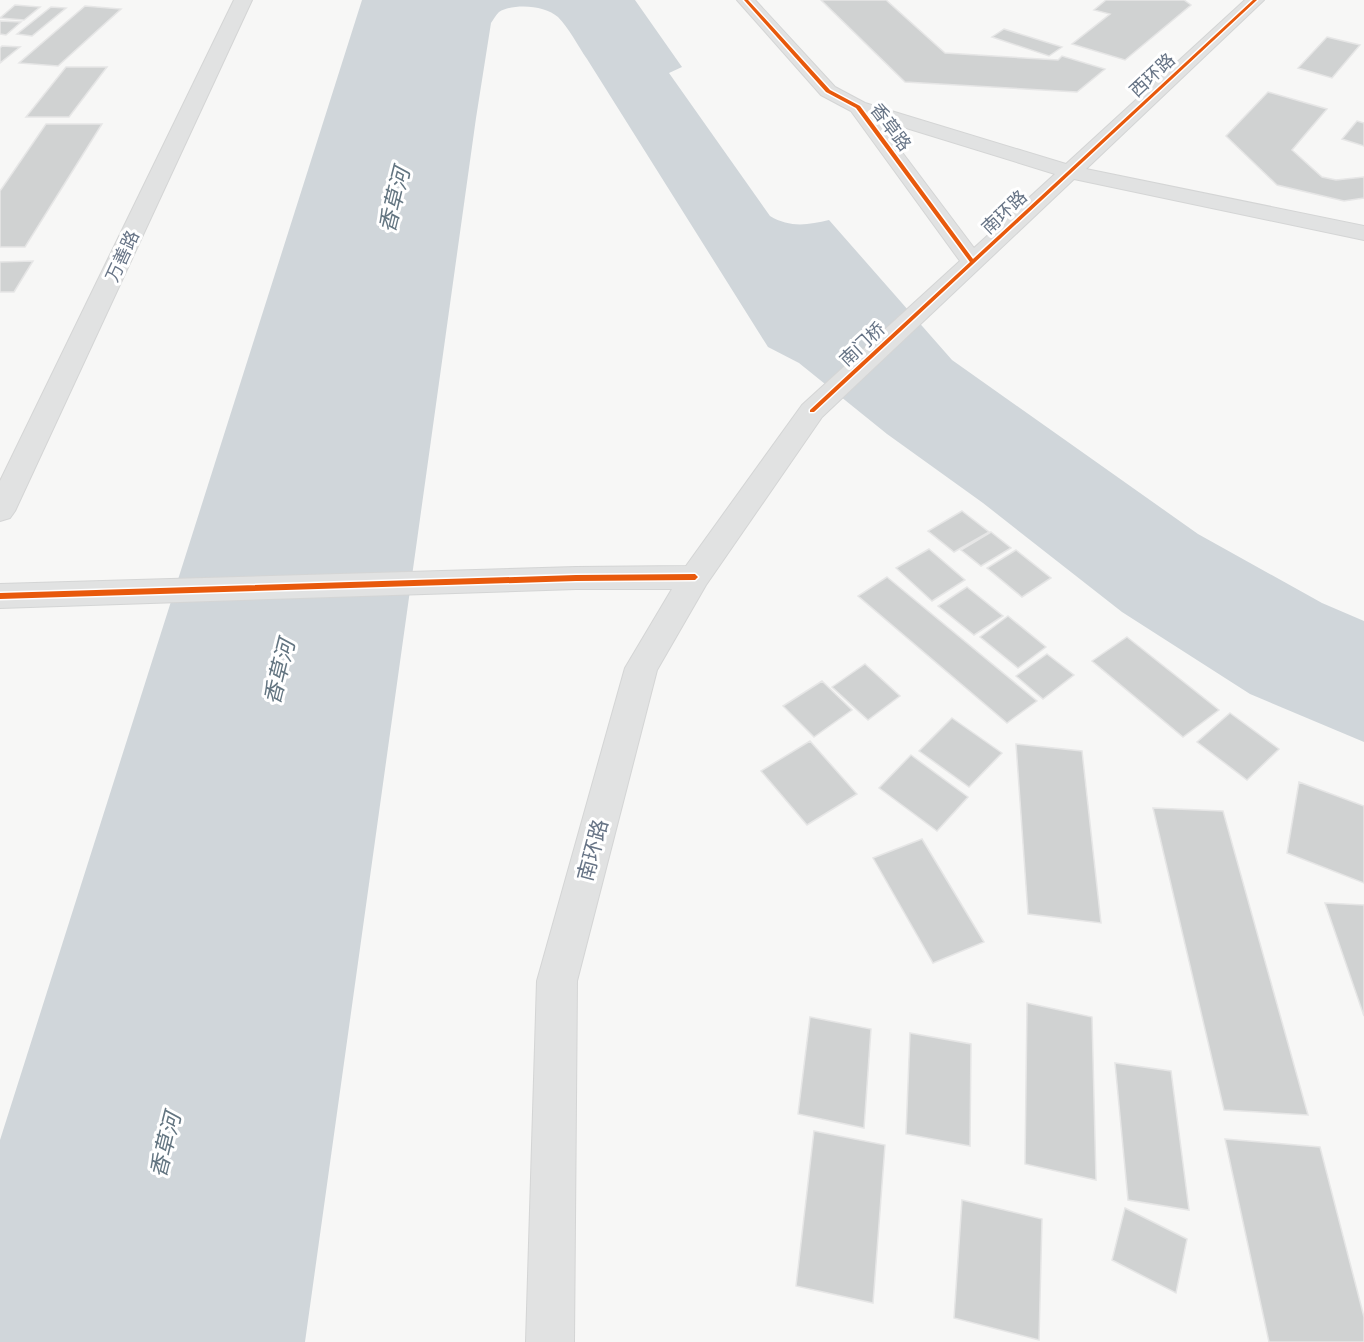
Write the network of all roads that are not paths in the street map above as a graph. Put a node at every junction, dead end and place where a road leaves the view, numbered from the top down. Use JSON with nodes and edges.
{"nodes":[{"id":1,"x":243,"y":0,"type":"edge"},
{"id":2,"x":746,"y":0,"type":"edge"},
{"id":3,"x":1255,"y":0,"type":"edge"},
{"id":4,"x":858,"y":107,"type":"junction"},
{"id":5,"x":1070,"y":172,"type":"junction"},
{"id":6,"x":1364,"y":233,"type":"edge"},
{"id":7,"x":972,"y":261,"type":"junction"},
{"id":8,"x":932,"y":299,"type":"joint"},
{"id":9,"x":812,"y":411,"type":"joint"},
{"id":10,"x":0,"y":511,"type":"edge"},
{"id":11,"x":695,"y":577,"type":"junction"},
{"id":12,"x":0,"y":597,"type":"edge"},
{"id":13,"x":550,"y":1342,"type":"edge"}],
"edges":[{"from":1,"to":10,"type":"street","name":"万善路"},
{"from":2,"to":4,"type":"street","name":"香草路"},
{"from":3,"to":5,"type":"street","name":"西环路"},
{"from":4,"to":5,"type":"street"},
{"from":4,"to":7,"type":"street","name":"香草路"},
{"from":5,"to":6,"type":"street"},
{"from":5,"to":7,"type":"street","name":"南环路"},
{"from":7,"to":8,"type":"street","name":"南环路"},
{"from":8,"to":9,"type":"street","name":"南门桥"},
{"from":9,"to":11,"type":"street","name":"南环路"},
{"from":11,"to":12,"type":"street"},
{"from":11,"to":13,"type":"street","name":"南环路"}]}
